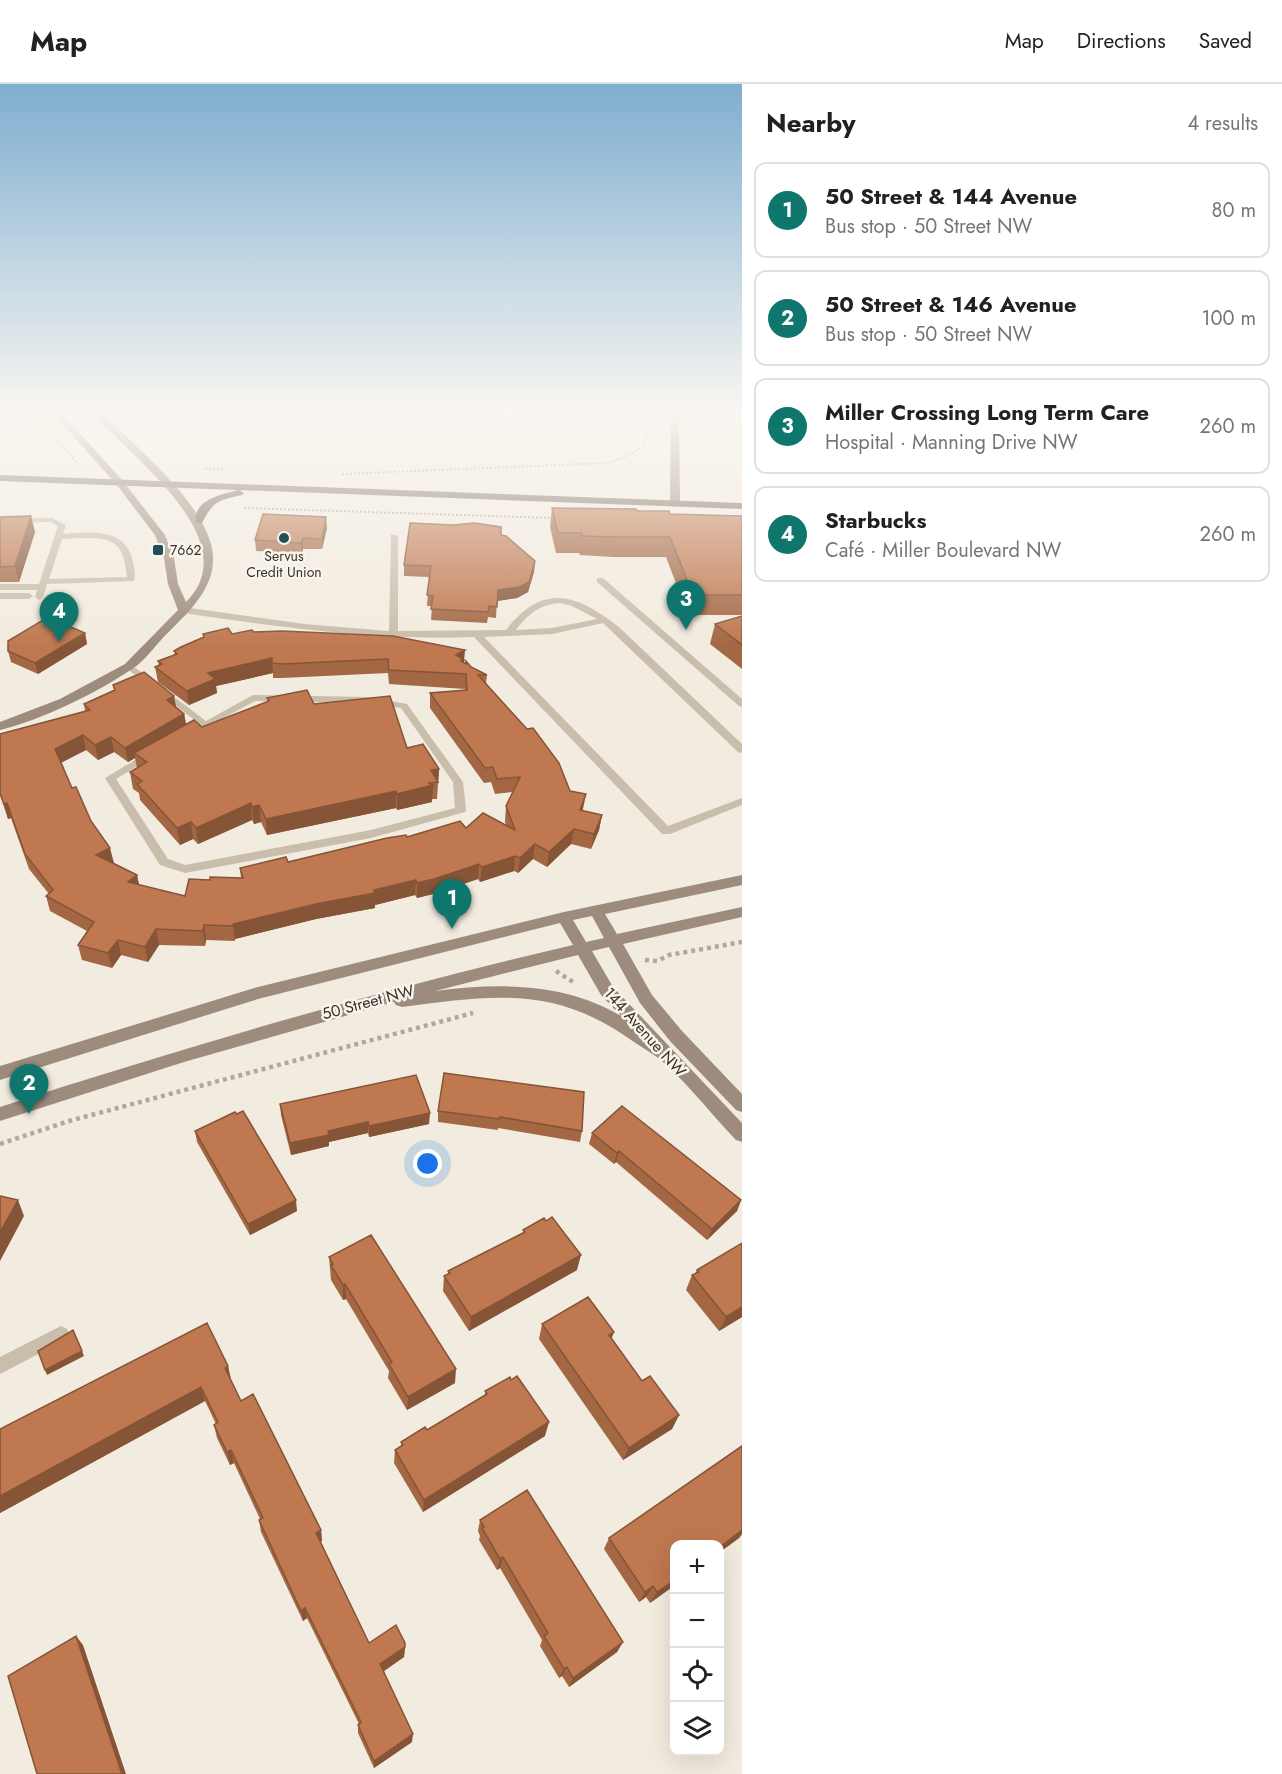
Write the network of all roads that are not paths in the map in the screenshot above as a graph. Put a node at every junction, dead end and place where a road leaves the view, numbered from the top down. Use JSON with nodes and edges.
{"nodes":[{"id":1,"x":124,"y":489,"type":"edge"},
{"id":2,"x":171,"y":489,"type":"edge"},
{"id":3,"x":285,"y":489,"type":"edge"},
{"id":4,"x":288,"y":489,"type":"junction"},
{"id":5,"x":675,"y":489,"type":"edge"},
{"id":6,"x":675,"y":504,"type":"junction"},
{"id":7,"x":742,"y":506,"type":"edge"},
{"id":8,"x":0,"y":521,"type":"edge"},
{"id":9,"x":199,"y":521,"type":"junction"},
{"id":10,"x":394,"y":536,"type":"dead end"},
{"id":11,"x":58,"y":537,"type":"junction"},
{"id":12,"x":600,"y":580,"type":"dead end"},
{"id":13,"x":43,"y":584,"type":"junction"},
{"id":14,"x":0,"y":587,"type":"edge"},
{"id":15,"x":0,"y":596,"type":"edge"},
{"id":16,"x":29,"y":596,"type":"dead end"},
{"id":17,"x":39,"y":597,"type":"dead end"},
{"id":18,"x":183,"y":610,"type":"junction"},
{"id":19,"x":606,"y":620,"type":"junction"},
{"id":20,"x":393,"y":632,"type":"junction"},
{"id":21,"x":509,"y":633,"type":"junction"},
{"id":22,"x":477,"y":635,"type":"junction"},
{"id":23,"x":129,"y":666,"type":"junction"},
{"id":24,"x":742,"y":704,"type":"edge"},
{"id":25,"x":0,"y":726,"type":"edge"},
{"id":26,"x":742,"y":750,"type":"edge"},
{"id":27,"x":157,"y":751,"type":"edge"},
{"id":28,"x":742,"y":801,"type":"edge"},
{"id":29,"x":742,"y":880,"type":"edge"},
{"id":30,"x":596,"y":910,"type":"junction"},
{"id":31,"x":742,"y":912,"type":"edge"},
{"id":32,"x":564,"y":916,"type":"junction"},
{"id":33,"x":613,"y":940,"type":"junction"},
{"id":34,"x":581,"y":947,"type":"junction"},
{"id":35,"x":337,"y":1010,"type":"junction"},
{"id":36,"x":664,"y":1055,"type":"junction"},
{"id":37,"x":0,"y":1073,"type":"edge"},
{"id":38,"x":742,"y":1105,"type":"edge"},
{"id":39,"x":0,"y":1114,"type":"edge"},
{"id":40,"x":742,"y":1135,"type":"edge"},
{"id":41,"x":61,"y":1334,"type":"edge"},
{"id":42,"x":0,"y":1366,"type":"edge"}],
"edges":[{"from":1,"to":18,"type":"main road"},
{"from":2,"to":9,"type":"main road"},
{"from":3,"to":4,"type":"main road"},
{"from":4,"to":6,"type":"main road"},
{"from":4,"to":9,"type":"main road"},
{"from":5,"to":6,"type":"main road"},
{"from":6,"to":7,"type":"main road"},
{"from":8,"to":11,"type":"lane"},
{"from":9,"to":18,"type":"main road"},
{"from":10,"to":20,"type":"lane"},
{"from":11,"to":13,"type":"lane"},
{"from":11,"to":13,"type":"lane"},
{"from":12,"to":24,"type":"lane"},
{"from":13,"to":14,"type":"lane"},
{"from":13,"to":17,"type":"lane"},
{"from":15,"to":16,"type":"lane"},
{"from":18,"to":20,"type":"lane"},
{"from":18,"to":23,"type":"main road"},
{"from":19,"to":21,"type":"lane"},
{"from":19,"to":21,"type":"lane"},
{"from":19,"to":26,"type":"lane"},
{"from":20,"to":22,"type":"lane"},
{"from":21,"to":22,"type":"lane"},
{"from":22,"to":28,"type":"lane"},
{"from":23,"to":25,"type":"main road"},
{"from":23,"to":27,"type":"lane"},
{"from":29,"to":30,"type":"main road"},
{"from":30,"to":32,"type":"main road"},
{"from":30,"to":33,"type":"main road","name":"144 Avenue NW"},
{"from":31,"to":33,"type":"main road","name":"50 Street NW"},
{"from":32,"to":34,"type":"main road","name":"144 Avenue NW"},
{"from":32,"to":37,"type":"main road"},
{"from":33,"to":34,"type":"main road","name":"50 Street NW"},
{"from":33,"to":38,"type":"main road","name":"144 Avenue NW"},
{"from":34,"to":35,"type":"main road","name":"50 Street NW"},
{"from":34,"to":36,"type":"main road","name":"144 Avenue NW"},
{"from":35,"to":36,"type":"main road"},
{"from":35,"to":39,"type":"main road","name":"50 Street NW"},
{"from":36,"to":40,"type":"main road","name":"144 Avenue NW"},
{"from":41,"to":42,"type":"lane"}]}
